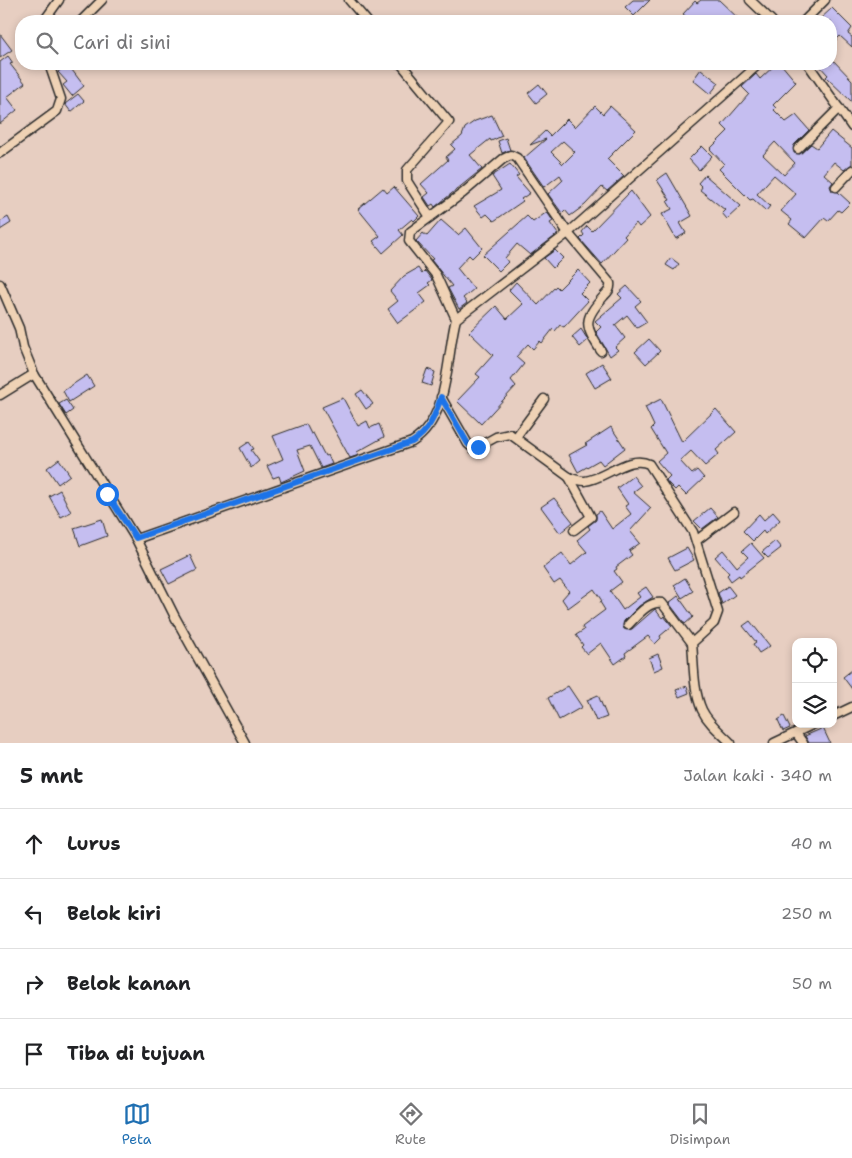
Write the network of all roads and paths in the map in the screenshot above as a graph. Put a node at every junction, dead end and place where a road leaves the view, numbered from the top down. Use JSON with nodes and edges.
{"nodes":[{"id":1,"x":59,"y":0,"type":"edge"},
{"id":2,"x":102,"y":0,"type":"edge"},
{"id":3,"x":349,"y":0,"type":"edge"},
{"id":4,"x":750,"y":0,"type":"edge"},
{"id":5,"x":825,"y":0,"type":"edge"},
{"id":6,"x":48,"y":15,"type":"edge"},
{"id":7,"x":87,"y":15,"type":"edge"},
{"id":8,"x":362,"y":15,"type":"edge"},
{"id":9,"x":766,"y":15,"type":"edge"},
{"id":10,"x":810,"y":15,"type":"edge"},
{"id":11,"x":51,"y":70,"type":"edge"},
{"id":12,"x":406,"y":70,"type":"edge"},
{"id":13,"x":752,"y":70,"type":"edge"},
{"id":14,"x":812,"y":70,"type":"edge"},
{"id":15,"x":839,"y":108,"type":"junction"},
{"id":16,"x":852,"y":127,"type":"edge"},
{"id":17,"x":798,"y":149,"type":"dead end"},
{"id":18,"x":0,"y":152,"type":"edge"},
{"id":19,"x":852,"y":170,"type":"edge"},
{"id":20,"x":836,"y":187,"type":"dead end"},
{"id":21,"x":430,"y":217,"type":"junction"},
{"id":22,"x":568,"y":233,"type":"junction"},
{"id":23,"x":0,"y":284,"type":"edge"},
{"id":24,"x":456,"y":318,"type":"junction"},
{"id":25,"x":601,"y":351,"type":"dead end"},
{"id":26,"x":34,"y":374,"type":"junction"},
{"id":27,"x":0,"y":395,"type":"edge"},
{"id":28,"x":441,"y":397,"type":"junction"},
{"id":29,"x":544,"y":399,"type":"dead end"},
{"id":30,"x":516,"y":437,"type":"junction"},
{"id":31,"x":569,"y":477,"type":"junction"},
{"id":32,"x":734,"y":512,"type":"dead end"},
{"id":33,"x":574,"y":530,"type":"dead end"},
{"id":34,"x":136,"y":538,"type":"junction"},
{"id":35,"x":697,"y":540,"type":"junction"},
{"id":36,"x":628,"y":625,"type":"dead end"},
{"id":37,"x":692,"y":643,"type":"junction"},
{"id":38,"x":852,"y":707,"type":"edge"},
{"id":39,"x":837,"y":714,"type":"edge"},
{"id":40,"x":806,"y":728,"type":"edge"},
{"id":41,"x":796,"y":733,"type":"junction"},
{"id":42,"x":245,"y":743,"type":"edge"},
{"id":43,"x":731,"y":743,"type":"edge"},
{"id":44,"x":774,"y":743,"type":"edge"},
{"id":45,"x":803,"y":743,"type":"edge"}],
"edges":[{"from":1,"to":6,"type":"street"},
{"from":2,"to":7,"type":"street"},
{"from":3,"to":8,"type":"street"},
{"from":4,"to":9,"type":"street"},
{"from":5,"to":10,"type":"street"},
{"from":11,"to":18,"type":"street"},
{"from":12,"to":21,"type":"street"},
{"from":13,"to":22,"type":"street"},
{"from":14,"to":15,"type":"street"},
{"from":15,"to":16,"type":"street"},
{"from":15,"to":17,"type":"street"},
{"from":19,"to":20,"type":"street"},
{"from":21,"to":22,"type":"street"},
{"from":21,"to":24,"type":"street"},
{"from":22,"to":24,"type":"street"},
{"from":22,"to":25,"type":"street"},
{"from":23,"to":26,"type":"street"},
{"from":24,"to":28,"type":"street"},
{"from":26,"to":27,"type":"street"},
{"from":26,"to":34,"type":"street"},
{"from":28,"to":30,"type":"street"},
{"from":28,"to":34,"type":"street"},
{"from":29,"to":30,"type":"street"},
{"from":30,"to":31,"type":"street"},
{"from":31,"to":33,"type":"street"},
{"from":31,"to":35,"type":"street"},
{"from":32,"to":35,"type":"street"},
{"from":34,"to":42,"type":"street"},
{"from":35,"to":37,"type":"street"},
{"from":36,"to":37,"type":"street"},
{"from":37,"to":43,"type":"street"},
{"from":38,"to":39,"type":"street"},
{"from":40,"to":41,"type":"street"},
{"from":41,"to":44,"type":"street"},
{"from":41,"to":45,"type":"street"}]}
